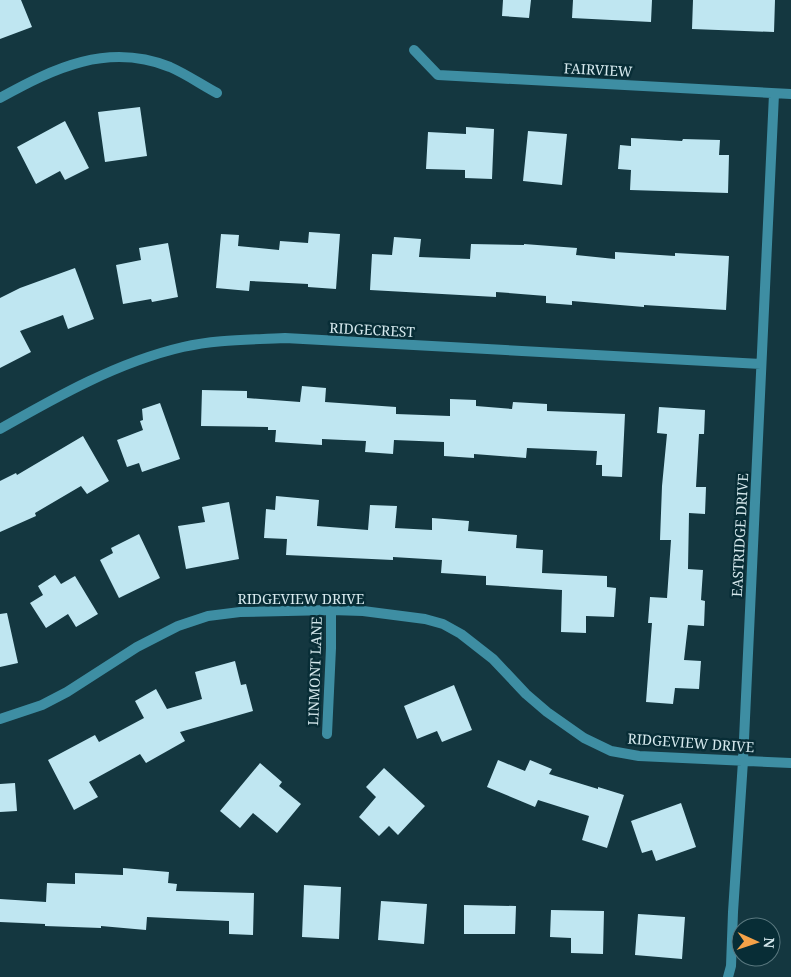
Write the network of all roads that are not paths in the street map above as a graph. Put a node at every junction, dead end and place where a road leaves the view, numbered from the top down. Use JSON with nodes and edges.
{"nodes":[{"id":1,"x":414,"y":50,"type":"dead end"},
{"id":2,"x":217,"y":93,"type":"dead end"},
{"id":3,"x":774,"y":94,"type":"junction"},
{"id":4,"x":791,"y":94,"type":"edge"},
{"id":5,"x":0,"y":98,"type":"edge"},
{"id":6,"x":761,"y":364,"type":"junction"},
{"id":7,"x":0,"y":429,"type":"edge"},
{"id":8,"x":331,"y":610,"type":"junction"},
{"id":9,"x":0,"y":719,"type":"edge"},
{"id":10,"x":327,"y":734,"type":"dead end"},
{"id":11,"x":743,"y":761,"type":"junction"},
{"id":12,"x":791,"y":763,"type":"edge"},
{"id":13,"x":728,"y":977,"type":"edge"}],
"edges":[{"from":1,"to":3,"type":"street","name":"FAIRVIEW"},
{"from":2,"to":5,"type":"street"},
{"from":3,"to":4,"type":"street","name":"FAIRVIEW"},
{"from":3,"to":6,"type":"street","name":"EASTRIDGE DRIVE"},
{"from":6,"to":7,"type":"street","name":"RIDGECREST"},
{"from":6,"to":11,"type":"street","name":"EASTRIDGE DRIVE"},
{"from":8,"to":9,"type":"street","name":"RIDGEVIEW DRIVE"},
{"from":8,"to":10,"type":"street","name":"LINMONT LANE"},
{"from":8,"to":11,"type":"street","name":"RIDGEVIEW DRIVE"},
{"from":11,"to":12,"type":"street","name":"RIDGEVIEW DRIVE"},
{"from":11,"to":13,"type":"street","name":"EASTRIDGE DRIVE"}]}
